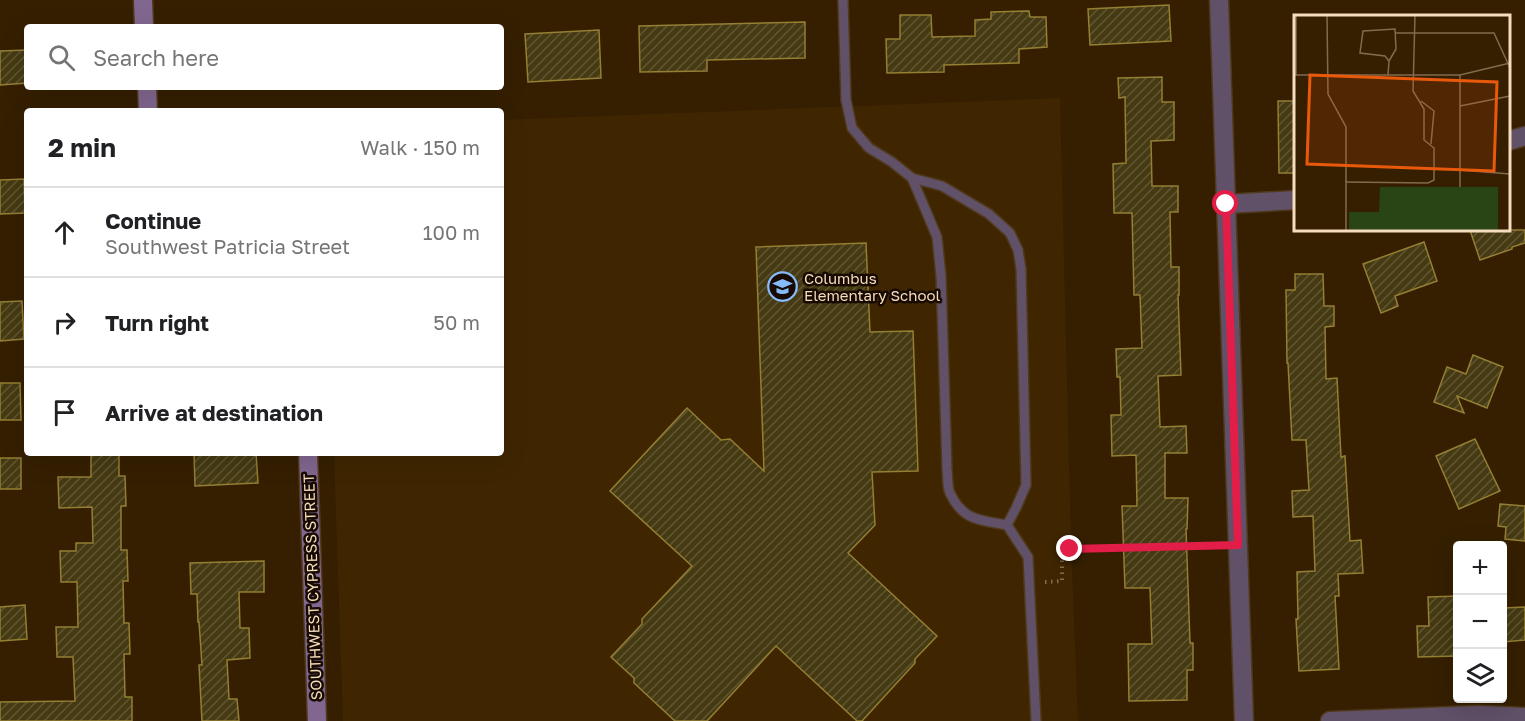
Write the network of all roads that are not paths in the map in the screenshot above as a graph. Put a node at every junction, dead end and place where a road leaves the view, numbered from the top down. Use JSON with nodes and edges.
{"nodes":[{"id":1,"x":143,"y":0,"type":"edge"},
{"id":2,"x":843,"y":0,"type":"edge"},
{"id":3,"x":1219,"y":0,"type":"edge"},
{"id":4,"x":144,"y":24,"type":"edge"},
{"id":5,"x":147,"y":90,"type":"edge"},
{"id":6,"x":148,"y":108,"type":"edge"},
{"id":7,"x":1525,"y":136,"type":"edge"},
{"id":8,"x":1510,"y":141,"type":"edge"},
{"id":9,"x":912,"y":178,"type":"junction"},
{"id":10,"x":1294,"y":200,"type":"edge"},
{"id":11,"x":1226,"y":204,"type":"junction"},
{"id":12,"x":308,"y":456,"type":"edge"},
{"id":13,"x":1007,"y":525,"type":"junction"},
{"id":14,"x":1525,"y":717,"type":"edge"},
{"id":15,"x":317,"y":721,"type":"edge"},
{"id":16,"x":1036,"y":721,"type":"edge"},
{"id":17,"x":1244,"y":721,"type":"edge"},
{"id":18,"x":1330,"y":721,"type":"edge"}],
"edges":[{"from":1,"to":4,"type":"main road"},
{"from":2,"to":9,"type":"lane"},
{"from":3,"to":11,"type":"street"},
{"from":5,"to":6,"type":"main road"},
{"from":7,"to":8,"type":"street"},
{"from":9,"to":13,"type":"lane"},
{"from":9,"to":13,"type":"lane"},
{"from":10,"to":11,"type":"street"},
{"from":11,"to":17,"type":"street"},
{"from":12,"to":15,"type":"main road","name":"SOUTHWEST CYPRESS STREET"},
{"from":13,"to":16,"type":"lane"},
{"from":14,"to":18,"type":"street"}]}
